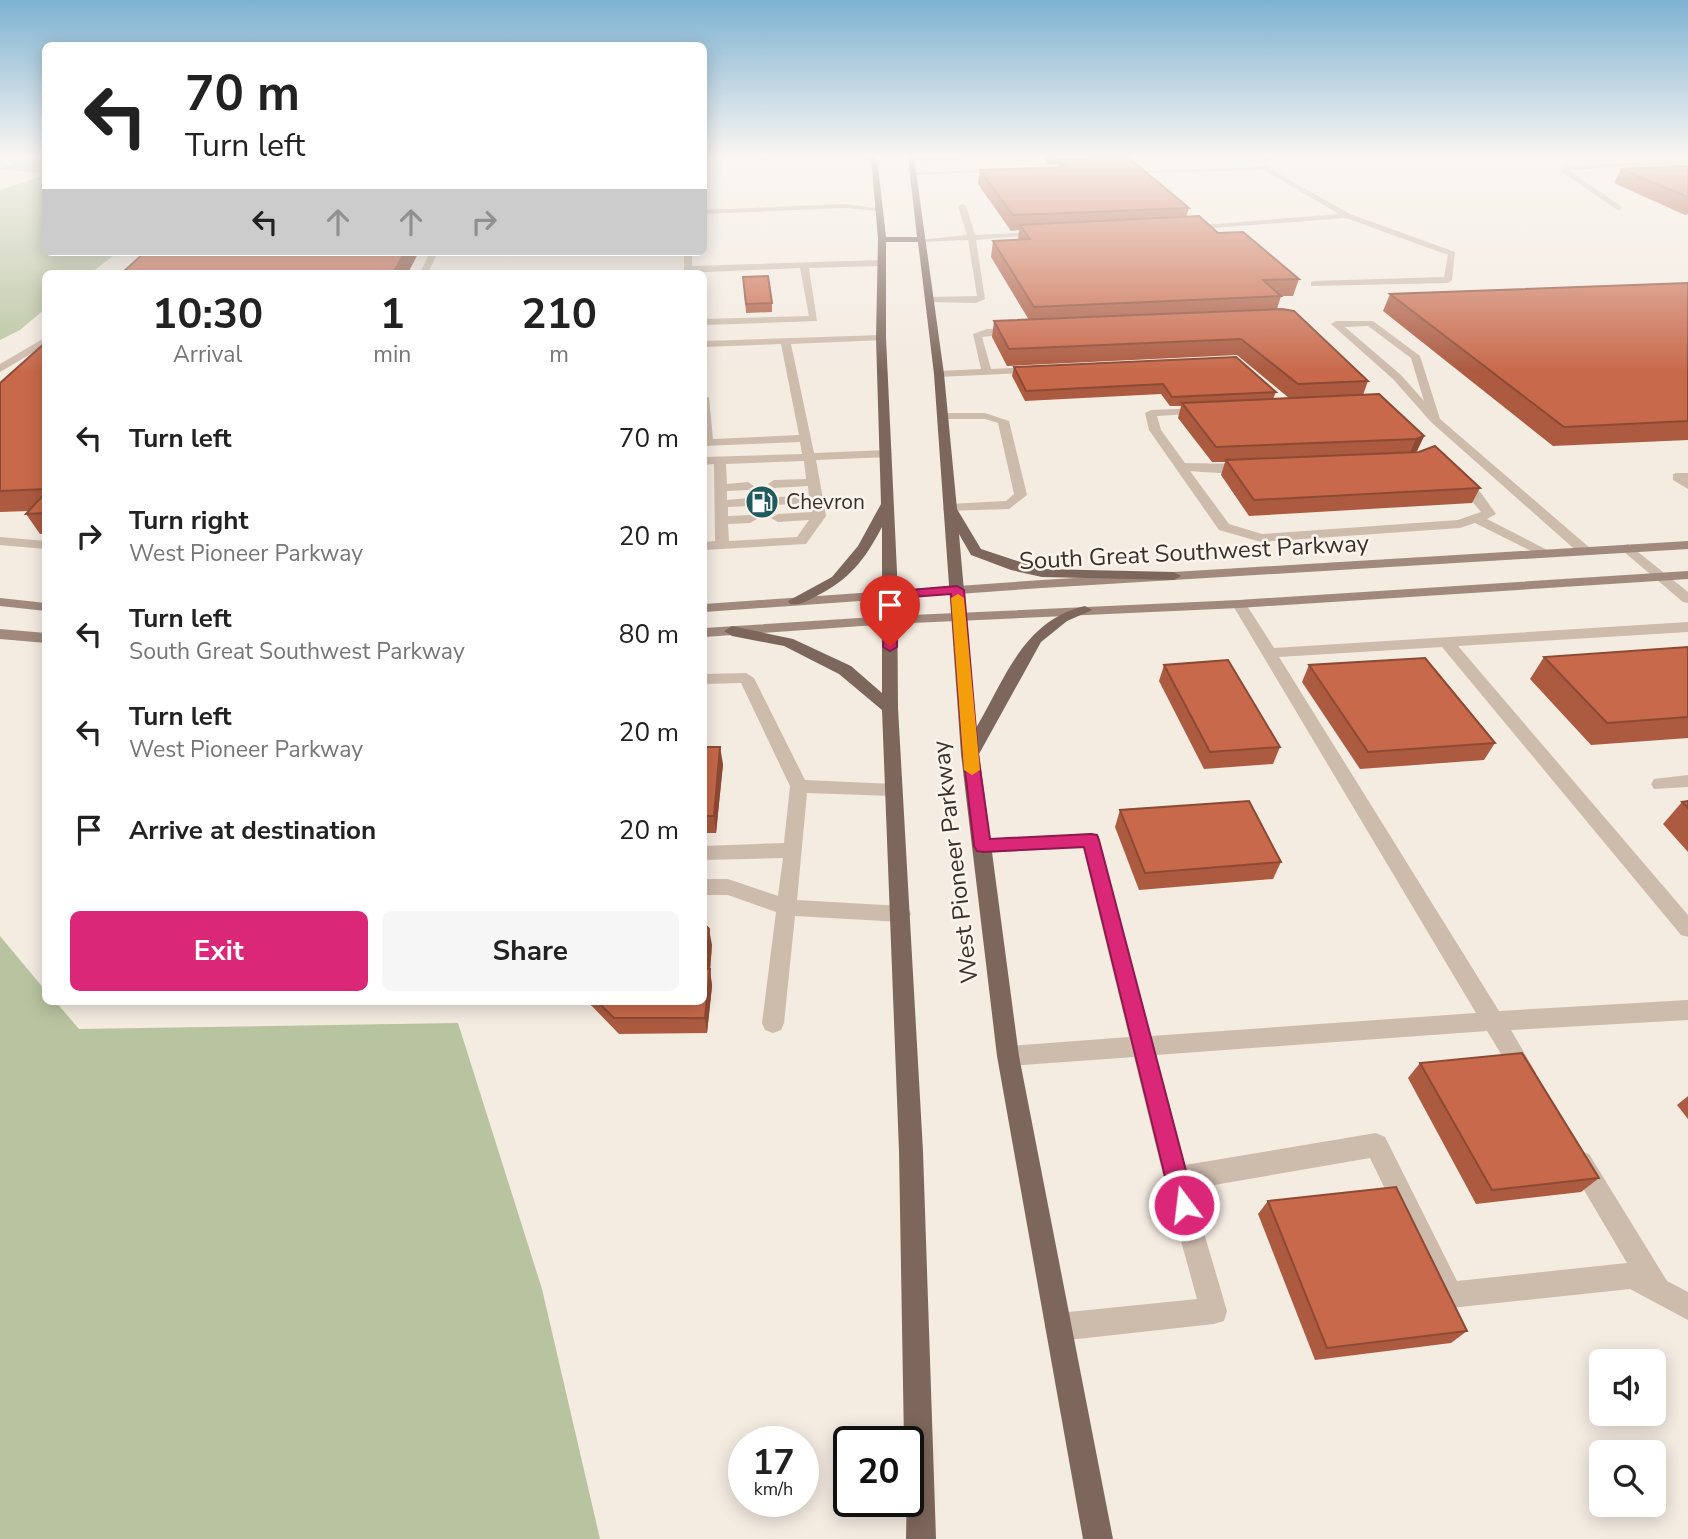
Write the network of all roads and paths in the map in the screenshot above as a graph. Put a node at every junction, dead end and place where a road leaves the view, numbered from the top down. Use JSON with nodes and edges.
{"nodes":[{"id":1,"x":881,"y":229,"type":"edge"},
{"id":2,"x":921,"y":229,"type":"edge"},
{"id":3,"x":969,"y":229,"type":"edge"},
{"id":4,"x":1382,"y":229,"type":"edge"},
{"id":5,"x":1049,"y":234,"type":"edge"},
{"id":6,"x":971,"y":236,"type":"junction"},
{"id":7,"x":882,"y":239,"type":"junction"},
{"id":8,"x":923,"y":240,"type":"junction"},
{"id":9,"x":880,"y":263,"type":"junction"},
{"id":10,"x":804,"y":265,"type":"junction"},
{"id":11,"x":707,"y":270,"type":"edge"},
{"id":12,"x":1314,"y":284,"type":"dead end"},
{"id":13,"x":930,"y":300,"type":"junction"},
{"id":14,"x":707,"y":322,"type":"edge"},
{"id":15,"x":1028,"y":330,"type":"edge"},
{"id":16,"x":881,"y":338,"type":"junction"},
{"id":17,"x":785,"y":341,"type":"junction"},
{"id":18,"x":42,"y":343,"type":"edge"},
{"id":19,"x":707,"y":344,"type":"edge"},
{"id":20,"x":0,"y":369,"type":"edge"},
{"id":21,"x":1056,"y":369,"type":"edge"},
{"id":22,"x":987,"y":372,"type":"junction"},
{"id":23,"x":939,"y":374,"type":"junction"},
{"id":24,"x":1220,"y":410,"type":"edge"},
{"id":25,"x":943,"y":416,"type":"junction"},
{"id":26,"x":1435,"y":420,"type":"junction"},
{"id":27,"x":707,"y":432,"type":"edge"},
{"id":28,"x":806,"y":438,"type":"junction"},
{"id":29,"x":886,"y":454,"type":"junction"},
{"id":30,"x":809,"y":457,"type":"junction"},
{"id":31,"x":720,"y":460,"type":"junction"},
{"id":32,"x":707,"y":461,"type":"edge"},
{"id":33,"x":1181,"y":466,"type":"junction"},
{"id":34,"x":1265,"y":467,"type":"edge"},
{"id":35,"x":1449,"y":470,"type":"edge"},
{"id":36,"x":1688,"y":477,"type":"edge"},
{"id":37,"x":813,"y":482,"type":"junction"},
{"id":38,"x":774,"y":484,"type":"dead end"},
{"id":39,"x":1688,"y":485,"type":"edge"},
{"id":40,"x":747,"y":486,"type":"dead end"},
{"id":41,"x":720,"y":488,"type":"junction"},
{"id":42,"x":816,"y":499,"type":"junction"},
{"id":43,"x":776,"y":501,"type":"dead end"},
{"id":44,"x":749,"y":502,"type":"dead end"},
{"id":45,"x":888,"y":502,"type":"junction"},
{"id":46,"x":721,"y":503,"type":"junction"},
{"id":47,"x":949,"y":508,"type":"junction"},
{"id":48,"x":819,"y":516,"type":"junction"},
{"id":49,"x":778,"y":518,"type":"dead end"},
{"id":50,"x":750,"y":519,"type":"dead end"},
{"id":51,"x":1475,"y":519,"type":"junction"},
{"id":52,"x":721,"y":520,"type":"junction"},
{"id":53,"x":0,"y":541,"type":"edge"},
{"id":54,"x":42,"y":545,"type":"edge"},
{"id":55,"x":722,"y":545,"type":"junction"},
{"id":56,"x":1688,"y":545,"type":"edge"},
{"id":57,"x":707,"y":546,"type":"edge"},
{"id":58,"x":1628,"y":548,"type":"junction"},
{"id":59,"x":1585,"y":551,"type":"junction"},
{"id":60,"x":1546,"y":553,"type":"junction"},
{"id":61,"x":1688,"y":575,"type":"edge"},
{"id":62,"x":1174,"y":576,"type":"junction"},
{"id":63,"x":1662,"y":576,"type":"junction"},
{"id":64,"x":957,"y":590,"type":"junction"},
{"id":65,"x":891,"y":595,"type":"junction"},
{"id":66,"x":1688,"y":599,"type":"edge"},
{"id":67,"x":794,"y":601,"type":"junction"},
{"id":68,"x":0,"y":603,"type":"edge"},
{"id":69,"x":1239,"y":604,"type":"junction"},
{"id":70,"x":42,"y":607,"type":"edge"},
{"id":71,"x":707,"y":608,"type":"edge"},
{"id":72,"x":1085,"y":610,"type":"junction"},
{"id":73,"x":959,"y":618,"type":"junction"},
{"id":74,"x":890,"y":620,"type":"junction"},
{"id":75,"x":1688,"y":627,"type":"edge"},
{"id":76,"x":732,"y":631,"type":"junction"},
{"id":77,"x":707,"y":633,"type":"edge"},
{"id":78,"x":0,"y":634,"type":"edge"},
{"id":79,"x":42,"y":638,"type":"edge"},
{"id":80,"x":1446,"y":642,"type":"junction"},
{"id":81,"x":1269,"y":653,"type":"junction"},
{"id":82,"x":707,"y":679,"type":"edge"},
{"id":83,"x":890,"y":708,"type":"junction"},
{"id":84,"x":970,"y":754,"type":"junction"},
{"id":85,"x":1688,"y":781,"type":"edge"},
{"id":86,"x":1660,"y":783,"type":"dead end"},
{"id":87,"x":799,"y":786,"type":"junction"},
{"id":88,"x":893,"y":790,"type":"junction"},
{"id":89,"x":983,"y":846,"type":"junction"},
{"id":90,"x":793,"y":850,"type":"junction"},
{"id":91,"x":707,"y":853,"type":"edge"},
{"id":92,"x":707,"y":887,"type":"edge"},
{"id":93,"x":786,"y":907,"type":"junction"},
{"id":94,"x":901,"y":914,"type":"junction"},
{"id":95,"x":1688,"y":929,"type":"edge"},
{"id":96,"x":1688,"y":1010,"type":"edge"},
{"id":97,"x":1494,"y":1021,"type":"junction"},
{"id":98,"x":773,"y":1023,"type":"dead end"},
{"id":99,"x":1143,"y":1046,"type":"junction"},
{"id":100,"x":1008,"y":1056,"type":"junction"},
{"id":101,"x":1536,"y":1091,"type":"edge"},
{"id":102,"x":1572,"y":1150,"type":"edge"},
{"id":103,"x":1176,"y":1179,"type":"junction"},
{"id":104,"x":1658,"y":1290,"type":"junction"},
{"id":105,"x":1688,"y":1307,"type":"edge"},
{"id":106,"x":1059,"y":1327,"type":"junction"},
{"id":107,"x":922,"y":1539,"type":"edge"},
{"id":108,"x":1098,"y":1539,"type":"edge"}],
"edges":[{"from":1,"to":7,"type":"main road","name":"West Pioneer Parkway"},
{"from":2,"to":8,"type":"main road","name":"West Pioneer Parkway"},
{"from":3,"to":6,"type":"lane"},
{"from":4,"to":12,"type":"lane"},
{"from":5,"to":6,"type":"lane"},
{"from":6,"to":8,"type":"lane"},
{"from":6,"to":13,"type":"lane"},
{"from":7,"to":8,"type":"main road"},
{"from":7,"to":9,"type":"main road","name":"West Pioneer Parkway"},
{"from":8,"to":13,"type":"main road","name":"West Pioneer Parkway"},
{"from":9,"to":10,"type":"lane"},
{"from":9,"to":16,"type":"main road","name":"West Pioneer Parkway"},
{"from":10,"to":11,"type":"lane"},
{"from":10,"to":14,"type":"lane"},
{"from":13,"to":23,"type":"main road","name":"West Pioneer Parkway"},
{"from":15,"to":22,"type":"lane"},
{"from":16,"to":17,"type":"lane"},
{"from":16,"to":29,"type":"main road","name":"West Pioneer Parkway"},
{"from":17,"to":19,"type":"lane"},
{"from":17,"to":28,"type":"lane"},
{"from":18,"to":20,"type":"lane"},
{"from":21,"to":22,"type":"lane"},
{"from":22,"to":23,"type":"lane"},
{"from":23,"to":25,"type":"main road","name":"West Pioneer Parkway"},
{"from":24,"to":33,"type":"lane"},
{"from":25,"to":47,"type":"main road","name":"West Pioneer Parkway"},
{"from":25,"to":47,"type":"lane"},
{"from":26,"to":26,"type":"lane"},
{"from":26,"to":59,"type":"lane"},
{"from":27,"to":28,"type":"lane"},
{"from":28,"to":30,"type":"lane"},
{"from":29,"to":30,"type":"lane"},
{"from":29,"to":45,"type":"main road","name":"West Pioneer Parkway"},
{"from":30,"to":31,"type":"lane"},
{"from":30,"to":37,"type":"lane"},
{"from":31,"to":32,"type":"lane"},
{"from":31,"to":41,"type":"lane"},
{"from":33,"to":34,"type":"lane"},
{"from":33,"to":51,"type":"lane"},
{"from":35,"to":51,"type":"lane"},
{"from":36,"to":39,"type":"lane"},
{"from":37,"to":38,"type":"lane"},
{"from":37,"to":42,"type":"lane"},
{"from":40,"to":41,"type":"lane"},
{"from":41,"to":46,"type":"lane"},
{"from":42,"to":43,"type":"lane"},
{"from":42,"to":48,"type":"lane"},
{"from":44,"to":46,"type":"lane"},
{"from":45,"to":65,"type":"main road","name":"West Pioneer Parkway"},
{"from":45,"to":67,"type":"main road"},
{"from":46,"to":52,"type":"lane"},
{"from":47,"to":62,"type":"main road"},
{"from":47,"to":64,"type":"main road","name":"West Pioneer Parkway"},
{"from":48,"to":49,"type":"lane"},
{"from":48,"to":55,"type":"lane"},
{"from":50,"to":52,"type":"lane"},
{"from":51,"to":60,"type":"lane"},
{"from":52,"to":55,"type":"lane"},
{"from":53,"to":54,"type":"lane"},
{"from":55,"to":57,"type":"lane"},
{"from":56,"to":58,"type":"main road","name":"South Great Southwest Parkway"},
{"from":58,"to":59,"type":"main road","name":"South Great Southwest Parkway"},
{"from":58,"to":63,"type":"lane"},
{"from":59,"to":60,"type":"main road","name":"South Great Southwest Parkway"},
{"from":60,"to":62,"type":"main road","name":"South Great Southwest Parkway"},
{"from":61,"to":63,"type":"main road"},
{"from":62,"to":64,"type":"main road","name":"South Great Southwest Parkway"},
{"from":63,"to":66,"type":"lane"},
{"from":63,"to":69,"type":"main road"},
{"from":64,"to":65,"type":"main road","name":"South Great Southwest Parkway"},
{"from":64,"to":73,"type":"main road","name":"West Pioneer Parkway"},
{"from":65,"to":67,"type":"main road","name":"South Great Southwest Parkway"},
{"from":65,"to":74,"type":"main road","name":"West Pioneer Parkway"},
{"from":67,"to":71,"type":"main road","name":"South Great Southwest Parkway"},
{"from":68,"to":70,"type":"main road"},
{"from":69,"to":72,"type":"main road"},
{"from":69,"to":81,"type":"lane"},
{"from":72,"to":73,"type":"main road"},
{"from":72,"to":84,"type":"main road"},
{"from":73,"to":74,"type":"main road"},
{"from":73,"to":84,"type":"main road","name":"West Pioneer Parkway"},
{"from":74,"to":76,"type":"main road"},
{"from":74,"to":83,"type":"main road","name":"West Pioneer Parkway"},
{"from":75,"to":80,"type":"lane"},
{"from":76,"to":77,"type":"main road"},
{"from":76,"to":83,"type":"main road"},
{"from":78,"to":79,"type":"main road"},
{"from":80,"to":81,"type":"lane"},
{"from":80,"to":95,"type":"lane"},
{"from":81,"to":97,"type":"lane"},
{"from":82,"to":87,"type":"lane"},
{"from":83,"to":88,"type":"main road","name":"West Pioneer Parkway"},
{"from":84,"to":89,"type":"main road","name":"West Pioneer Parkway"},
{"from":85,"to":86,"type":"lane"},
{"from":87,"to":88,"type":"lane"},
{"from":87,"to":90,"type":"lane"},
{"from":88,"to":94,"type":"main road","name":"West Pioneer Parkway"},
{"from":89,"to":99,"type":"lane"},
{"from":89,"to":100,"type":"main road","name":"West Pioneer Parkway"},
{"from":90,"to":91,"type":"lane"},
{"from":90,"to":93,"type":"lane"},
{"from":92,"to":93,"type":"lane"},
{"from":93,"to":94,"type":"lane"},
{"from":93,"to":98,"type":"lane"},
{"from":94,"to":107,"type":"main road","name":"West Pioneer Parkway"},
{"from":96,"to":97,"type":"lane"},
{"from":97,"to":99,"type":"lane"},
{"from":97,"to":101,"type":"lane"},
{"from":99,"to":100,"type":"lane"},
{"from":99,"to":103,"type":"lane"},
{"from":100,"to":106,"type":"main road","name":"West Pioneer Parkway"},
{"from":102,"to":104,"type":"lane"},
{"from":103,"to":104,"type":"lane"},
{"from":103,"to":106,"type":"lane"},
{"from":104,"to":105,"type":"lane"},
{"from":106,"to":108,"type":"main road","name":"West Pioneer Parkway"}]}
